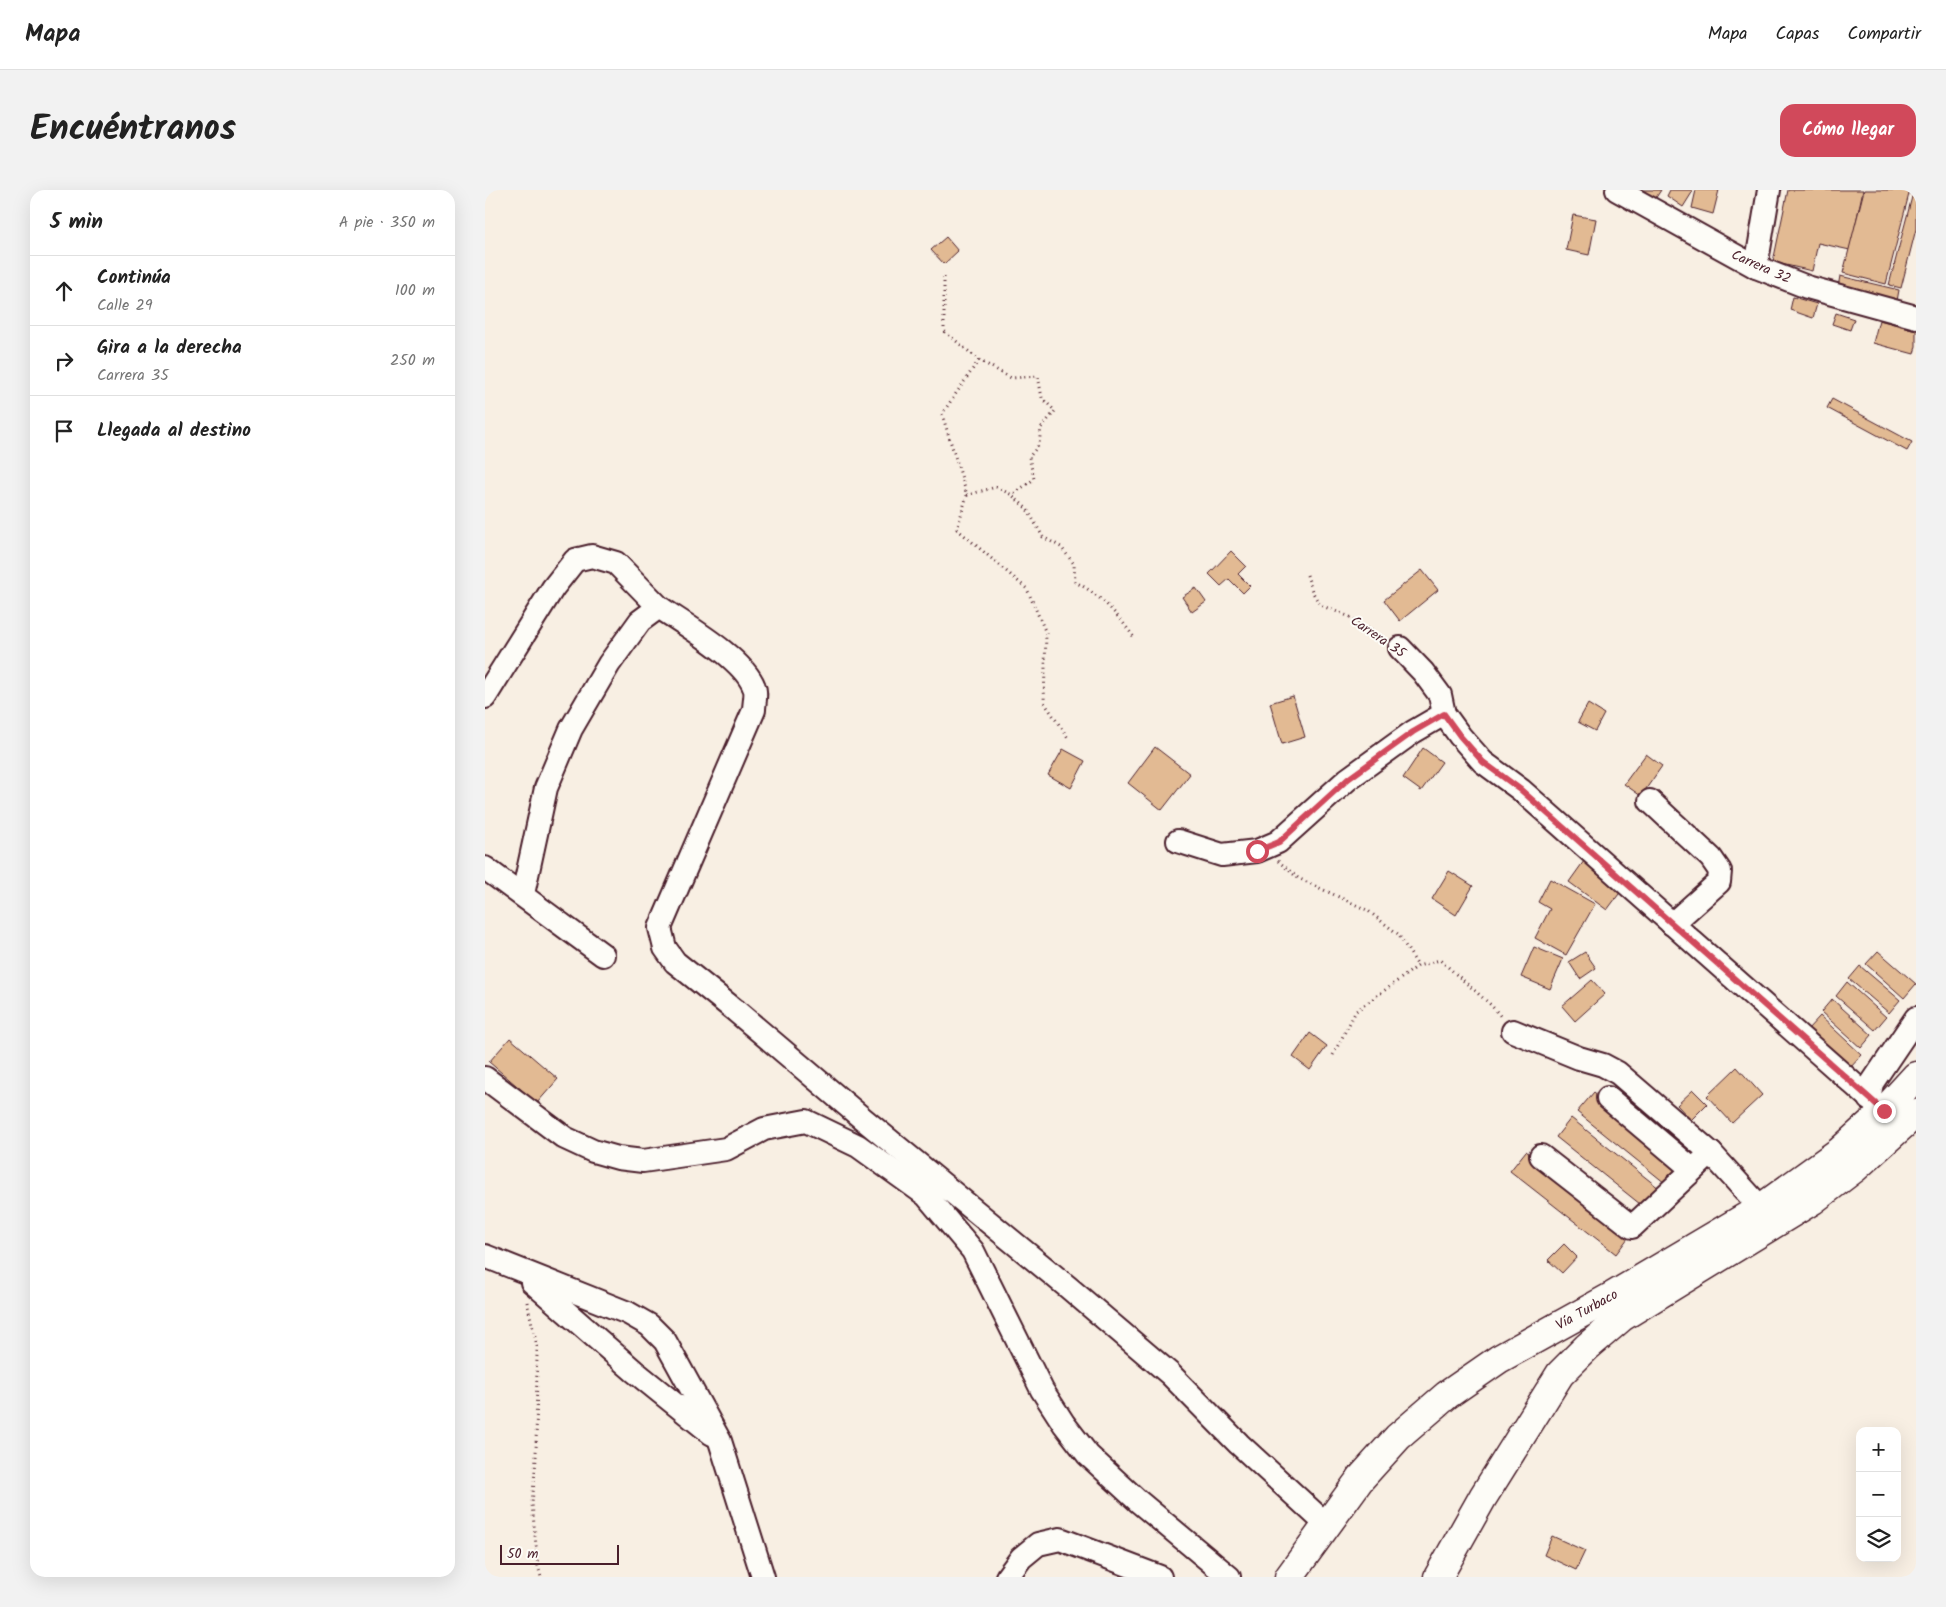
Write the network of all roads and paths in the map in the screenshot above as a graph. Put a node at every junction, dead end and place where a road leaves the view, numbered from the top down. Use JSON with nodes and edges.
{"nodes":[{"id":1,"x":1617,"y":190,"type":"edge"},
{"id":2,"x":1769,"y":190,"type":"edge"},
{"id":3,"x":1756,"y":267,"type":"junction"},
{"id":4,"x":944,"y":277,"type":"dead end"},
{"id":5,"x":1916,"y":317,"type":"edge"},
{"id":6,"x":979,"y":360,"type":"junction"},
{"id":7,"x":967,"y":495,"type":"junction"},
{"id":8,"x":1012,"y":495,"type":"junction"},
{"id":9,"x":1307,"y":575,"type":"dead end"},
{"id":10,"x":659,"y":608,"type":"junction"},
{"id":11,"x":1135,"y":639,"type":"dead end"},
{"id":12,"x":1400,"y":648,"type":"joint"},
{"id":13,"x":485,"y":697,"type":"edge"},
{"id":14,"x":1444,"y":714,"type":"junction"},
{"id":15,"x":1068,"y":738,"type":"dead end"},
{"id":16,"x":1650,"y":801,"type":"dead end"},
{"id":17,"x":1178,"y":841,"type":"dead end"},
{"id":18,"x":1269,"y":846,"type":"junction"},
{"id":19,"x":485,"y":868,"type":"edge"},
{"id":20,"x":523,"y":894,"type":"junction"},
{"id":21,"x":1672,"y":924,"type":"junction"},
{"id":22,"x":603,"y":955,"type":"dead end"},
{"id":23,"x":1418,"y":966,"type":"junction"},
{"id":24,"x":1916,"y":1018,"type":"edge"},
{"id":25,"x":1513,"y":1031,"type":"joint"},
{"id":26,"x":1333,"y":1056,"type":"dead end"},
{"id":27,"x":1916,"y":1076,"type":"edge"},
{"id":28,"x":485,"y":1078,"type":"edge"},
{"id":29,"x":1607,"y":1098,"type":"dead end"},
{"id":30,"x":1898,"y":1116,"type":"edge"},
{"id":31,"x":1711,"y":1153,"type":"junction"},
{"id":32,"x":1541,"y":1156,"type":"dead end"},
{"id":33,"x":1692,"y":1169,"type":"junction"},
{"id":34,"x":1761,"y":1208,"type":"junction"},
{"id":35,"x":485,"y":1256,"type":"edge"},
{"id":36,"x":520,"y":1271,"type":"junction"},
{"id":37,"x":720,"y":1440,"type":"junction"},
{"id":38,"x":1361,"y":1478,"type":"junction"},
{"id":39,"x":1483,"y":1497,"type":"junction"},
{"id":40,"x":1327,"y":1525,"type":"junction"},
{"id":41,"x":541,"y":1577,"type":"edge"},
{"id":42,"x":763,"y":1577,"type":"edge"},
{"id":43,"x":1007,"y":1577,"type":"edge"},
{"id":44,"x":1160,"y":1577,"type":"edge"},
{"id":45,"x":1229,"y":1577,"type":"edge"},
{"id":46,"x":1289,"y":1577,"type":"edge"},
{"id":47,"x":1311,"y":1577,"type":"edge"},
{"id":48,"x":1422,"y":1577,"type":"edge"},
{"id":49,"x":1438,"y":1577,"type":"edge"}],
"edges":[{"from":1,"to":3,"type":"street","name":"Carrera 32"},
{"from":2,"to":3,"type":"street"},
{"from":3,"to":5,"type":"street","name":"Carrera 32"},
{"from":4,"to":6,"type":"path"},
{"from":6,"to":7,"type":"path"},
{"from":6,"to":8,"type":"path"},
{"from":7,"to":8,"type":"path"},
{"from":7,"to":15,"type":"path"},
{"from":8,"to":11,"type":"path"},
{"from":9,"to":12,"type":"path","name":"Carrera 35"},
{"from":10,"to":13,"type":"street"},
{"from":10,"to":20,"type":"street"},
{"from":10,"to":40,"type":"street"},
{"from":12,"to":14,"type":"street","name":"Carrera 35"},
{"from":14,"to":18,"type":"street"},
{"from":14,"to":21,"type":"street","name":"Carrera 35"},
{"from":16,"to":21,"type":"street"},
{"from":17,"to":18,"type":"street"},
{"from":18,"to":23,"type":"path"},
{"from":19,"to":20,"type":"street"},
{"from":20,"to":22,"type":"street"},
{"from":21,"to":30,"type":"street","name":"Carrera 35"},
{"from":23,"to":25,"type":"path"},
{"from":23,"to":26,"type":"path"},
{"from":24,"to":30,"type":"street"},
{"from":25,"to":31,"type":"street"},
{"from":27,"to":30,"type":"highway","name":"Vía Turbaco"},
{"from":28,"to":45,"type":"street"},
{"from":29,"to":33,"type":"street"},
{"from":30,"to":34,"type":"highway","name":"Vía Turbaco"},
{"from":30,"to":39,"type":"highway","name":"Vía Turbaco"},
{"from":31,"to":33,"type":"street"},
{"from":31,"to":34,"type":"street"},
{"from":32,"to":33,"type":"street"},
{"from":34,"to":38,"type":"highway","name":"Vía Turbaco"},
{"from":35,"to":36,"type":"street"},
{"from":36,"to":37,"type":"street"},
{"from":36,"to":37,"type":"street"},
{"from":36,"to":41,"type":"path"},
{"from":37,"to":42,"type":"street"},
{"from":38,"to":40,"type":"highway","name":"Vía Turbaco"},
{"from":38,"to":47,"type":"highway"},
{"from":39,"to":48,"type":"highway"},
{"from":39,"to":49,"type":"highway","name":"Vía Turbaco"},
{"from":40,"to":46,"type":"highway","name":"Vía Turbaco"},
{"from":43,"to":44,"type":"street"}]}
